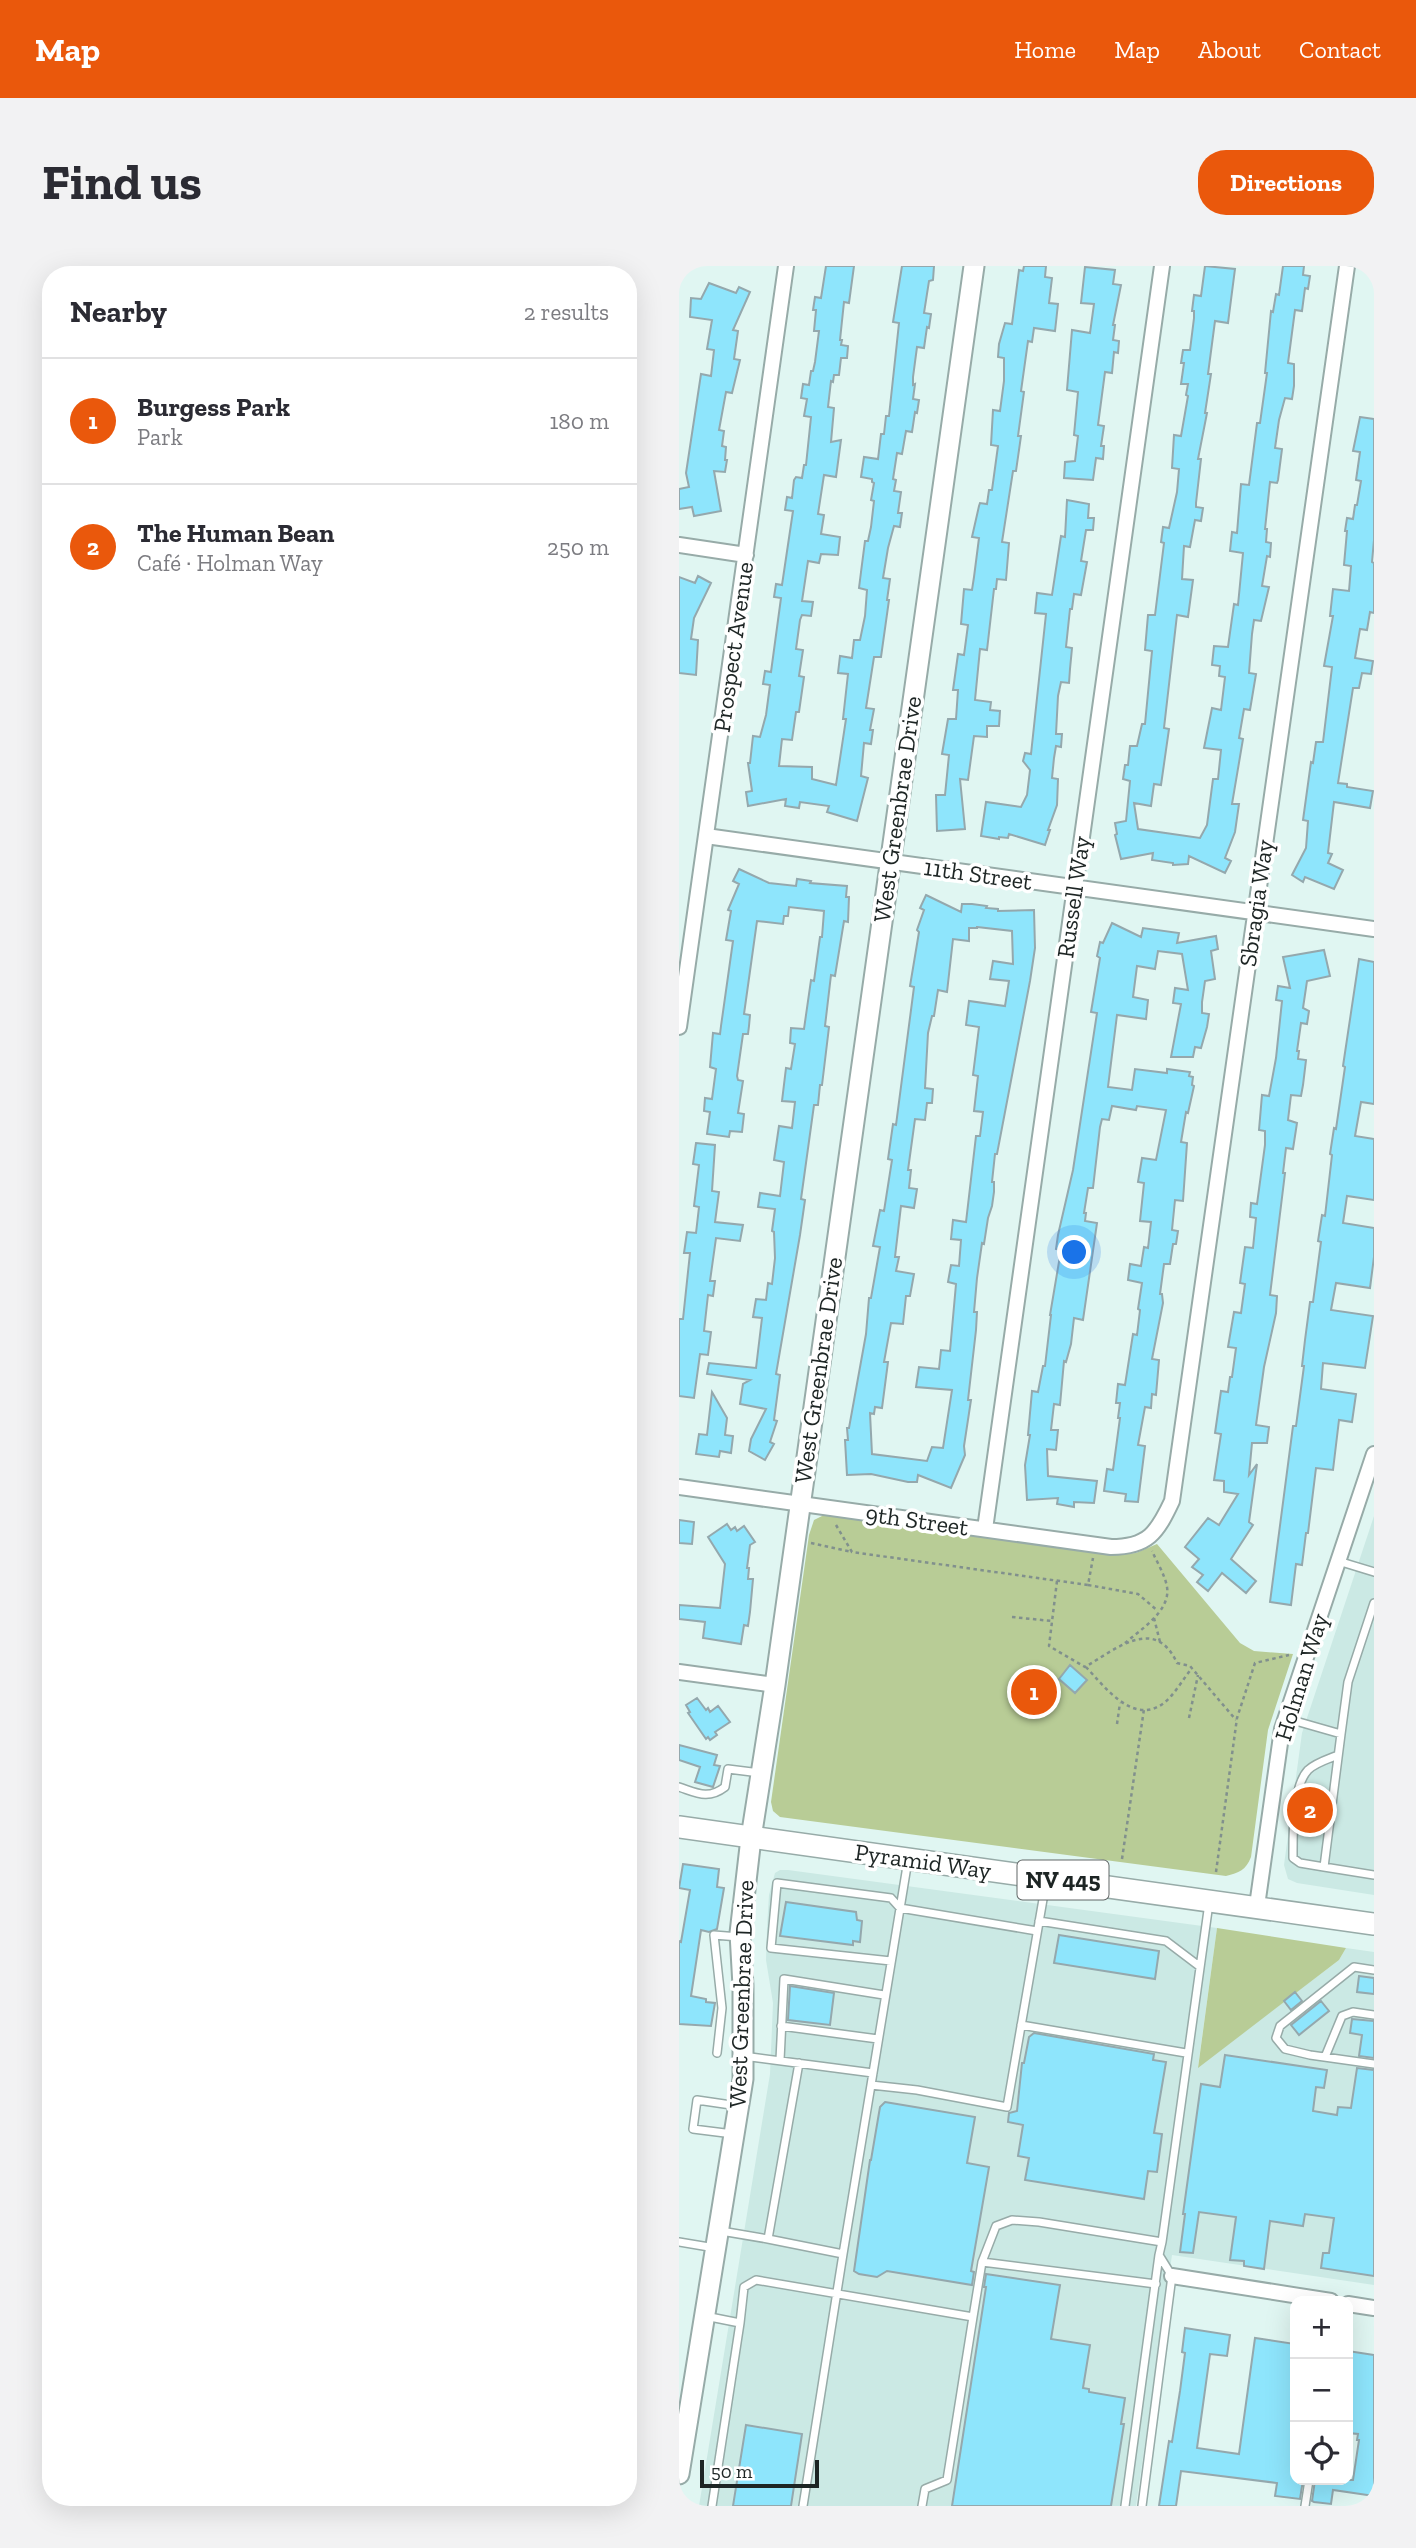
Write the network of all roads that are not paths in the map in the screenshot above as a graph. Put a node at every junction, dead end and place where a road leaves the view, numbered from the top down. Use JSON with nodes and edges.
{"nodes":[{"id":1,"x":786,"y":266,"type":"edge"},
{"id":2,"x":974,"y":266,"type":"edge"},
{"id":3,"x":1161,"y":266,"type":"edge"},
{"id":4,"x":1346,"y":266,"type":"edge"},
{"id":5,"x":679,"y":545,"type":"edge"},
{"id":6,"x":745,"y":555,"type":"junction"},
{"id":7,"x":706,"y":836,"type":"junction"},
{"id":8,"x":890,"y":862,"type":"junction"},
{"id":9,"x":1074,"y":887,"type":"junction"},
{"id":10,"x":1255,"y":913,"type":"junction"},
{"id":11,"x":1374,"y":929,"type":"edge"},
{"id":12,"x":679,"y":1027,"type":"edge"},
{"id":13,"x":1374,"y":1454,"type":"edge"},
{"id":14,"x":679,"y":1487,"type":"edge"},
{"id":15,"x":799,"y":1504,"type":"junction"},
{"id":16,"x":985,"y":1529,"type":"junction"},
{"id":17,"x":1152,"y":1545,"type":"joint"},
{"id":18,"x":1338,"y":1561,"type":"junction"},
{"id":19,"x":1374,"y":1572,"type":"edge"},
{"id":20,"x":1374,"y":1603,"type":"edge"},
{"id":21,"x":679,"y":1672,"type":"edge"},
{"id":22,"x":775,"y":1685,"type":"junction"},
{"id":23,"x":1285,"y":1718,"type":"junction"},
{"id":24,"x":1341,"y":1734,"type":"junction"},
{"id":25,"x":1338,"y":1755,"type":"junction"},
{"id":26,"x":761,"y":1773,"type":"junction"},
{"id":27,"x":679,"y":1787,"type":"edge"},
{"id":28,"x":679,"y":1827,"type":"edge"},
{"id":29,"x":751,"y":1838,"type":"junction"},
{"id":30,"x":908,"y":1859,"type":"junction"},
{"id":31,"x":1324,"y":1867,"type":"junction"},
{"id":32,"x":1374,"y":1875,"type":"edge"},
{"id":33,"x":1047,"y":1878,"type":"junction"},
{"id":34,"x":1209,"y":1901,"type":"junction"},
{"id":35,"x":1257,"y":1906,"type":"junction"},
{"id":36,"x":900,"y":1908,"type":"junction"},
{"id":37,"x":1039,"y":1921,"type":"junction"},
{"id":38,"x":1374,"y":1924,"type":"edge"},
{"id":39,"x":1037,"y":1931,"type":"junction"},
{"id":40,"x":740,"y":1937,"type":"junction"},
{"id":41,"x":891,"y":1961,"type":"junction"},
{"id":42,"x":1199,"y":1966,"type":"junction"},
{"id":43,"x":1374,"y":1970,"type":"edge"},
{"id":44,"x":884,"y":1995,"type":"junction"},
{"id":45,"x":1374,"y":2015,"type":"edge"},
{"id":46,"x":1021,"y":2025,"type":"junction"},
{"id":47,"x":781,"y":2026,"type":"junction"},
{"id":48,"x":878,"y":2039,"type":"junction"},
{"id":49,"x":717,"y":2053,"type":"dead end"},
{"id":50,"x":1186,"y":2053,"type":"junction"},
{"id":51,"x":743,"y":2056,"type":"junction"},
{"id":52,"x":1325,"y":2057,"type":"junction"},
{"id":53,"x":780,"y":2060,"type":"junction"},
{"id":54,"x":799,"y":2063,"type":"junction"},
{"id":55,"x":1374,"y":2064,"type":"edge"},
{"id":56,"x":873,"y":2073,"type":"junction"},
{"id":57,"x":871,"y":2085,"type":"junction"},
{"id":58,"x":739,"y":2106,"type":"junction"},
{"id":59,"x":734,"y":2134,"type":"junction"},
{"id":60,"x":717,"y":2239,"type":"junction"},
{"id":61,"x":768,"y":2239,"type":"junction"},
{"id":62,"x":679,"y":2242,"type":"edge"},
{"id":63,"x":1162,"y":2242,"type":"junction"},
{"id":64,"x":843,"y":2254,"type":"junction"},
{"id":65,"x":1160,"y":2255,"type":"junction"},
{"id":66,"x":982,"y":2262,"type":"junction"},
{"id":67,"x":1172,"y":2276,"type":"junction"},
{"id":68,"x":1156,"y":2284,"type":"junction"},
{"id":69,"x":837,"y":2294,"type":"junction"},
{"id":70,"x":1299,"y":2296,"type":"edge"},
{"id":71,"x":1353,"y":2305,"type":"edge"},
{"id":72,"x":1374,"y":2308,"type":"edge"},
{"id":73,"x":704,"y":2316,"type":"junction"},
{"id":74,"x":973,"y":2317,"type":"junction"},
{"id":75,"x":740,"y":2323,"type":"junction"},
{"id":76,"x":686,"y":2384,"type":"edge"},
{"id":77,"x":679,"y":2474,"type":"edge"},
{"id":78,"x":1308,"y":2485,"type":"edge"},
{"id":79,"x":712,"y":2506,"type":"edge"},
{"id":80,"x":803,"y":2506,"type":"edge"},
{"id":81,"x":922,"y":2506,"type":"edge"},
{"id":82,"x":1125,"y":2506,"type":"edge"},
{"id":83,"x":1142,"y":2506,"type":"edge"},
{"id":84,"x":1305,"y":2506,"type":"edge"}],
"edges":[{"from":1,"to":6,"type":"street","name":"Prospect Avenue"},
{"from":2,"to":8,"type":"street","name":"West Greenbrae Drive"},
{"from":3,"to":9,"type":"street","name":"Russell Way"},
{"from":4,"to":10,"type":"street","name":"Sbragia Way"},
{"from":5,"to":6,"type":"street"},
{"from":6,"to":7,"type":"street","name":"Prospect Avenue"},
{"from":7,"to":8,"type":"street","name":"11th Street"},
{"from":7,"to":12,"type":"street","name":"Prospect Avenue"},
{"from":8,"to":9,"type":"street","name":"11th Street"},
{"from":8,"to":15,"type":"street","name":"West Greenbrae Drive"},
{"from":9,"to":10,"type":"street","name":"11th Street"},
{"from":9,"to":16,"type":"street","name":"Russell Way"},
{"from":10,"to":11,"type":"street","name":"11th Street"},
{"from":10,"to":17,"type":"street","name":"Sbragia Way"},
{"from":13,"to":18,"type":"street","name":"Holman Way"},
{"from":14,"to":15,"type":"street","name":"9th Street"},
{"from":15,"to":16,"type":"street","name":"9th Street"},
{"from":15,"to":22,"type":"street","name":"West Greenbrae Drive"},
{"from":16,"to":17,"type":"street","name":"9th Street"},
{"from":18,"to":19,"type":"lane"},
{"from":18,"to":23,"type":"street","name":"Holman Way"},
{"from":20,"to":24,"type":"lane"},
{"from":21,"to":22,"type":"street"},
{"from":22,"to":26,"type":"street","name":"West Greenbrae Drive"},
{"from":23,"to":24,"type":"lane"},
{"from":23,"to":35,"type":"street","name":"Holman Way"},
{"from":24,"to":25,"type":"lane"},
{"from":25,"to":31,"type":"lane"},
{"from":25,"to":31,"type":"lane"},
{"from":26,"to":27,"type":"lane"},
{"from":26,"to":29,"type":"street","name":"West Greenbrae Drive"},
{"from":28,"to":29,"type":"main road","name":"Pyramid Way","number":"NV 445"},
{"from":29,"to":30,"type":"main road","name":"Pyramid Way","number":"NV 445"},
{"from":29,"to":40,"type":"street","name":"West Greenbrae Drive"},
{"from":30,"to":33,"type":"main road","name":"Pyramid Way","number":"NV 445"},
{"from":30,"to":36,"type":"lane"},
{"from":31,"to":32,"type":"lane"},
{"from":33,"to":34,"type":"main road","name":"Pyramid Way","number":"NV 445"},
{"from":33,"to":37,"type":"lane"},
{"from":34,"to":35,"type":"main road","name":"Pyramid Way","number":"NV 445"},
{"from":34,"to":42,"type":"lane"},
{"from":35,"to":38,"type":"main road","name":"Pyramid Way","number":"NV 445"},
{"from":36,"to":39,"type":"lane"},
{"from":36,"to":41,"type":"lane"},
{"from":36,"to":41,"type":"lane"},
{"from":37,"to":39,"type":"lane"},
{"from":37,"to":42,"type":"lane"},
{"from":39,"to":46,"type":"lane"},
{"from":40,"to":49,"type":"lane"},
{"from":40,"to":51,"type":"street","name":"West Greenbrae Drive"},
{"from":41,"to":44,"type":"lane"},
{"from":42,"to":50,"type":"lane"},
{"from":43,"to":52,"type":"lane"},
{"from":44,"to":47,"type":"lane"},
{"from":44,"to":48,"type":"lane"},
{"from":45,"to":52,"type":"lane"},
{"from":46,"to":50,"type":"lane"},
{"from":46,"to":57,"type":"lane"},
{"from":47,"to":48,"type":"lane"},
{"from":47,"to":53,"type":"lane"},
{"from":48,"to":56,"type":"lane"},
{"from":50,"to":63,"type":"lane"},
{"from":51,"to":53,"type":"lane"},
{"from":51,"to":58,"type":"street","name":"West Greenbrae Drive"},
{"from":52,"to":55,"type":"lane"},
{"from":53,"to":54,"type":"lane"},
{"from":54,"to":56,"type":"lane"},
{"from":54,"to":61,"type":"lane"},
{"from":56,"to":57,"type":"lane"},
{"from":57,"to":64,"type":"lane"},
{"from":58,"to":59,"type":"street","name":"West Greenbrae Drive"},
{"from":58,"to":59,"type":"lane"},
{"from":59,"to":60,"type":"street","name":"West Greenbrae Drive"},
{"from":60,"to":61,"type":"lane"},
{"from":60,"to":62,"type":"lane"},
{"from":60,"to":73,"type":"street","name":"West Greenbrae Drive"},
{"from":61,"to":64,"type":"lane"},
{"from":63,"to":65,"type":"lane"},
{"from":63,"to":66,"type":"lane"},
{"from":64,"to":69,"type":"lane"},
{"from":65,"to":67,"type":"lane"},
{"from":65,"to":68,"type":"lane"},
{"from":66,"to":68,"type":"lane"},
{"from":66,"to":74,"type":"lane"},
{"from":67,"to":70,"type":"street"},
{"from":67,"to":83,"type":"lane"},
{"from":68,"to":82,"type":"lane"},
{"from":69,"to":74,"type":"lane"},
{"from":69,"to":75,"type":"lane"},
{"from":69,"to":80,"type":"lane"},
{"from":71,"to":72,"type":"street"},
{"from":73,"to":75,"type":"lane"},
{"from":73,"to":76,"type":"street","name":"West Greenbrae Drive"},
{"from":74,"to":81,"type":"lane"},
{"from":75,"to":79,"type":"lane"},
{"from":76,"to":77,"type":"street","name":"West Greenbrae Drive"},
{"from":78,"to":84,"type":"lane"}]}
